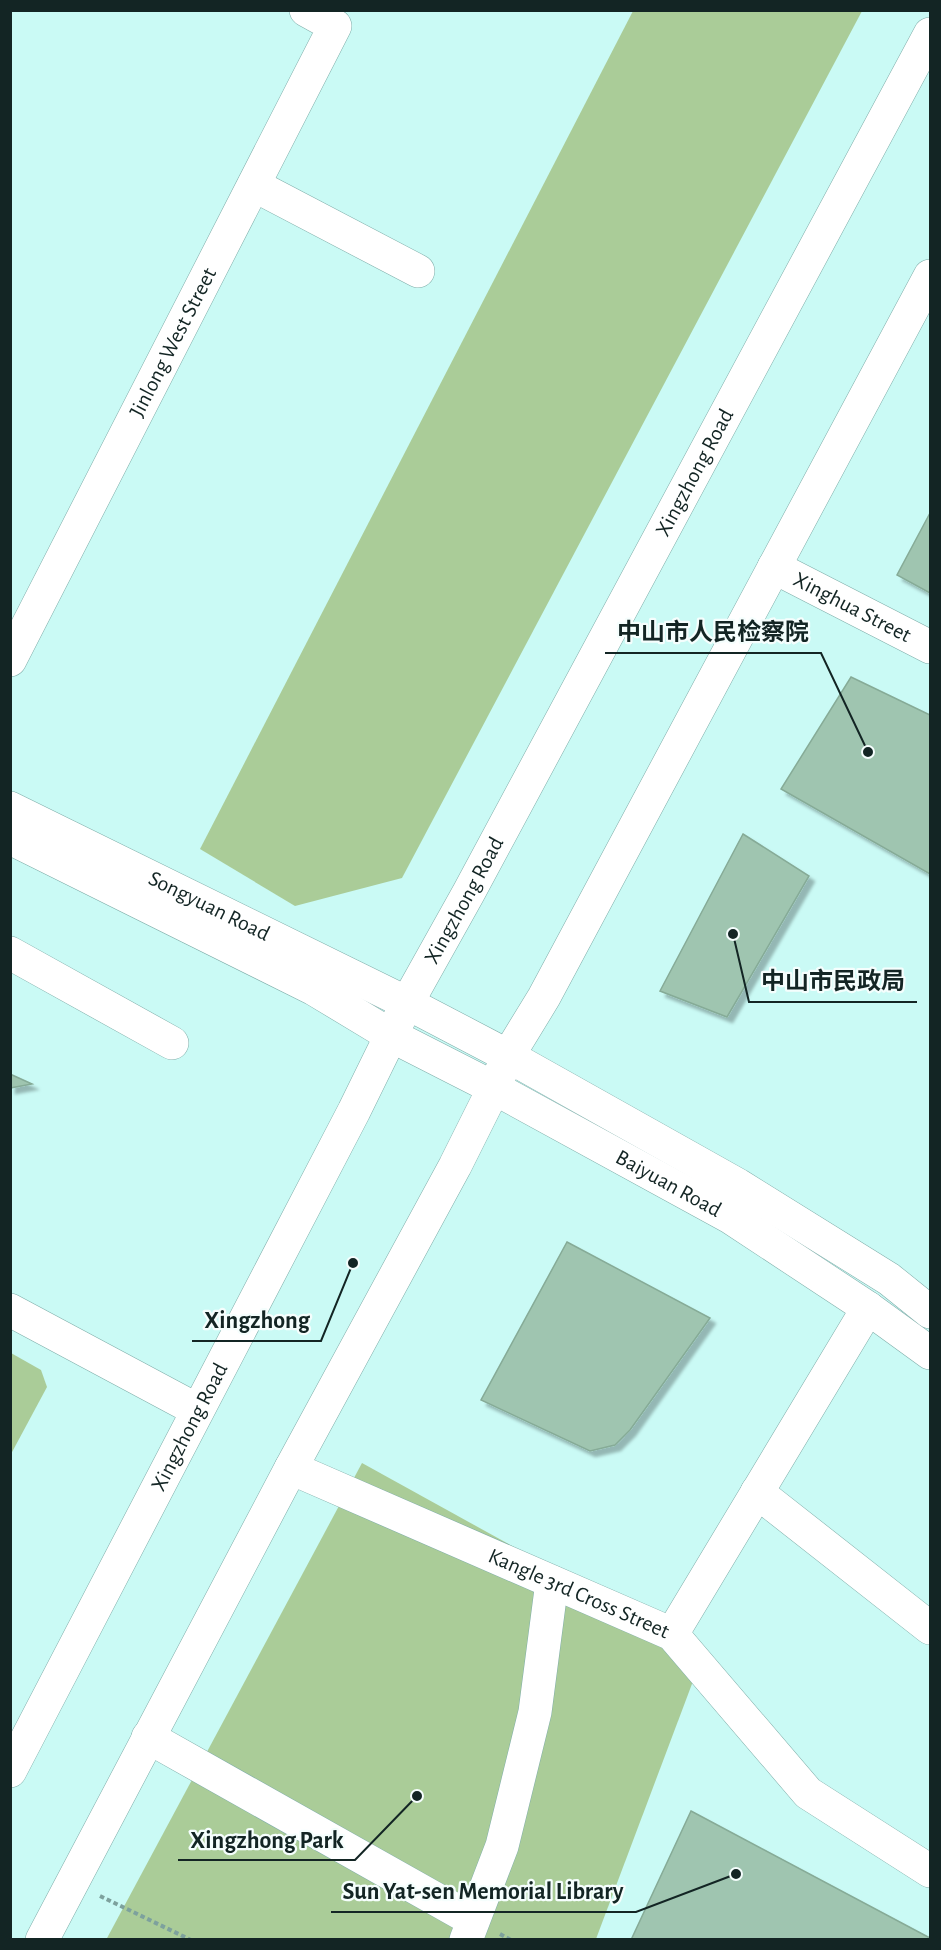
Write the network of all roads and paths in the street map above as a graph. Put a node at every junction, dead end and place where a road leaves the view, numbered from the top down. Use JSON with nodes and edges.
{"nodes":[{"id":1,"x":306,"y":10,"type":"edge"},
{"id":2,"x":930,"y":34,"type":"edge"},
{"id":3,"x":254,"y":185,"type":"junction"},
{"id":4,"x":418,"y":271,"type":"dead end"},
{"id":5,"x":930,"y":276,"type":"edge"},
{"id":6,"x":774,"y":567,"type":"junction"},
{"id":7,"x":930,"y":647,"type":"edge"},
{"id":8,"x":10,"y":660,"type":"edge"},
{"id":9,"x":10,"y":808,"type":"edge"},
{"id":10,"x":10,"y":838,"type":"edge"},
{"id":11,"x":10,"y":953,"type":"edge"},
{"id":12,"x":407,"y":1003,"type":"junction"},
{"id":13,"x":392,"y":1036,"type":"junction"},
{"id":14,"x":172,"y":1043,"type":"dead end"},
{"id":15,"x":508,"y":1056,"type":"junction"},
{"id":16,"x":495,"y":1088,"type":"junction"},
{"id":17,"x":868,"y":1308,"type":"junction"},
{"id":18,"x":10,"y":1310,"type":"edge"},
{"id":19,"x":930,"y":1312,"type":"edge"},
{"id":20,"x":930,"y":1353,"type":"edge"},
{"id":21,"x":197,"y":1410,"type":"junction"},
{"id":22,"x":291,"y":1468,"type":"junction"},
{"id":23,"x":757,"y":1492,"type":"junction"},
{"id":24,"x":552,"y":1582,"type":"junction"},
{"id":25,"x":930,"y":1628,"type":"edge"},
{"id":26,"x":672,"y":1634,"type":"junction"},
{"id":27,"x":148,"y":1737,"type":"junction"},
{"id":28,"x":14,"y":1757,"type":"edge"},
{"id":29,"x":930,"y":1871,"type":"edge"},
{"id":30,"x":72,"y":1882,"type":"junction"},
{"id":31,"x":469,"y":1930,"type":"edge"},
{"id":32,"x":42,"y":1940,"type":"edge"},
{"id":33,"x":191,"y":1940,"type":"edge"}],
"edges":[{"from":1,"to":3,"type":"street","name":"Jinlong West Street"},
{"from":2,"to":12,"type":"street","name":"Xingzhong Road"},
{"from":3,"to":4,"type":"street"},
{"from":3,"to":8,"type":"street","name":"Jinlong West Street"},
{"from":5,"to":6,"type":"street"},
{"from":6,"to":7,"type":"street","name":"Xinghua Street"},
{"from":6,"to":15,"type":"street"},
{"from":9,"to":12,"type":"street","name":"Songyuan Road"},
{"from":10,"to":13,"type":"street","name":"Songyuan Road"},
{"from":11,"to":14,"type":"street"},
{"from":12,"to":13,"type":"street","name":"Xingzhong Road"},
{"from":12,"to":15,"type":"street","name":"Baiyuan Road"},
{"from":13,"to":16,"type":"street","name":"Baiyuan Road"},
{"from":13,"to":21,"type":"street","name":"Xingzhong Road"},
{"from":15,"to":16,"type":"street"},
{"from":15,"to":19,"type":"street","name":"Baiyuan Road"},
{"from":16,"to":17,"type":"street","name":"Baiyuan Road"},
{"from":16,"to":22,"type":"street"},
{"from":17,"to":20,"type":"street","name":"Baiyuan Road"},
{"from":17,"to":23,"type":"street"},
{"from":18,"to":21,"type":"street"},
{"from":21,"to":28,"type":"street","name":"Xingzhong Road"},
{"from":22,"to":24,"type":"street","name":"Kangle 3rd Cross Street"},
{"from":22,"to":27,"type":"street"},
{"from":23,"to":25,"type":"street"},
{"from":23,"to":26,"type":"street"},
{"from":24,"to":26,"type":"street","name":"Kangle 3rd Cross Street"},
{"from":24,"to":31,"type":"street"},
{"from":26,"to":29,"type":"street","name":"Kangle 3rd Cross Street"},
{"from":27,"to":30,"type":"street"},
{"from":27,"to":31,"type":"street"},
{"from":30,"to":32,"type":"street"},
{"from":30,"to":33,"type":"path"}]}
